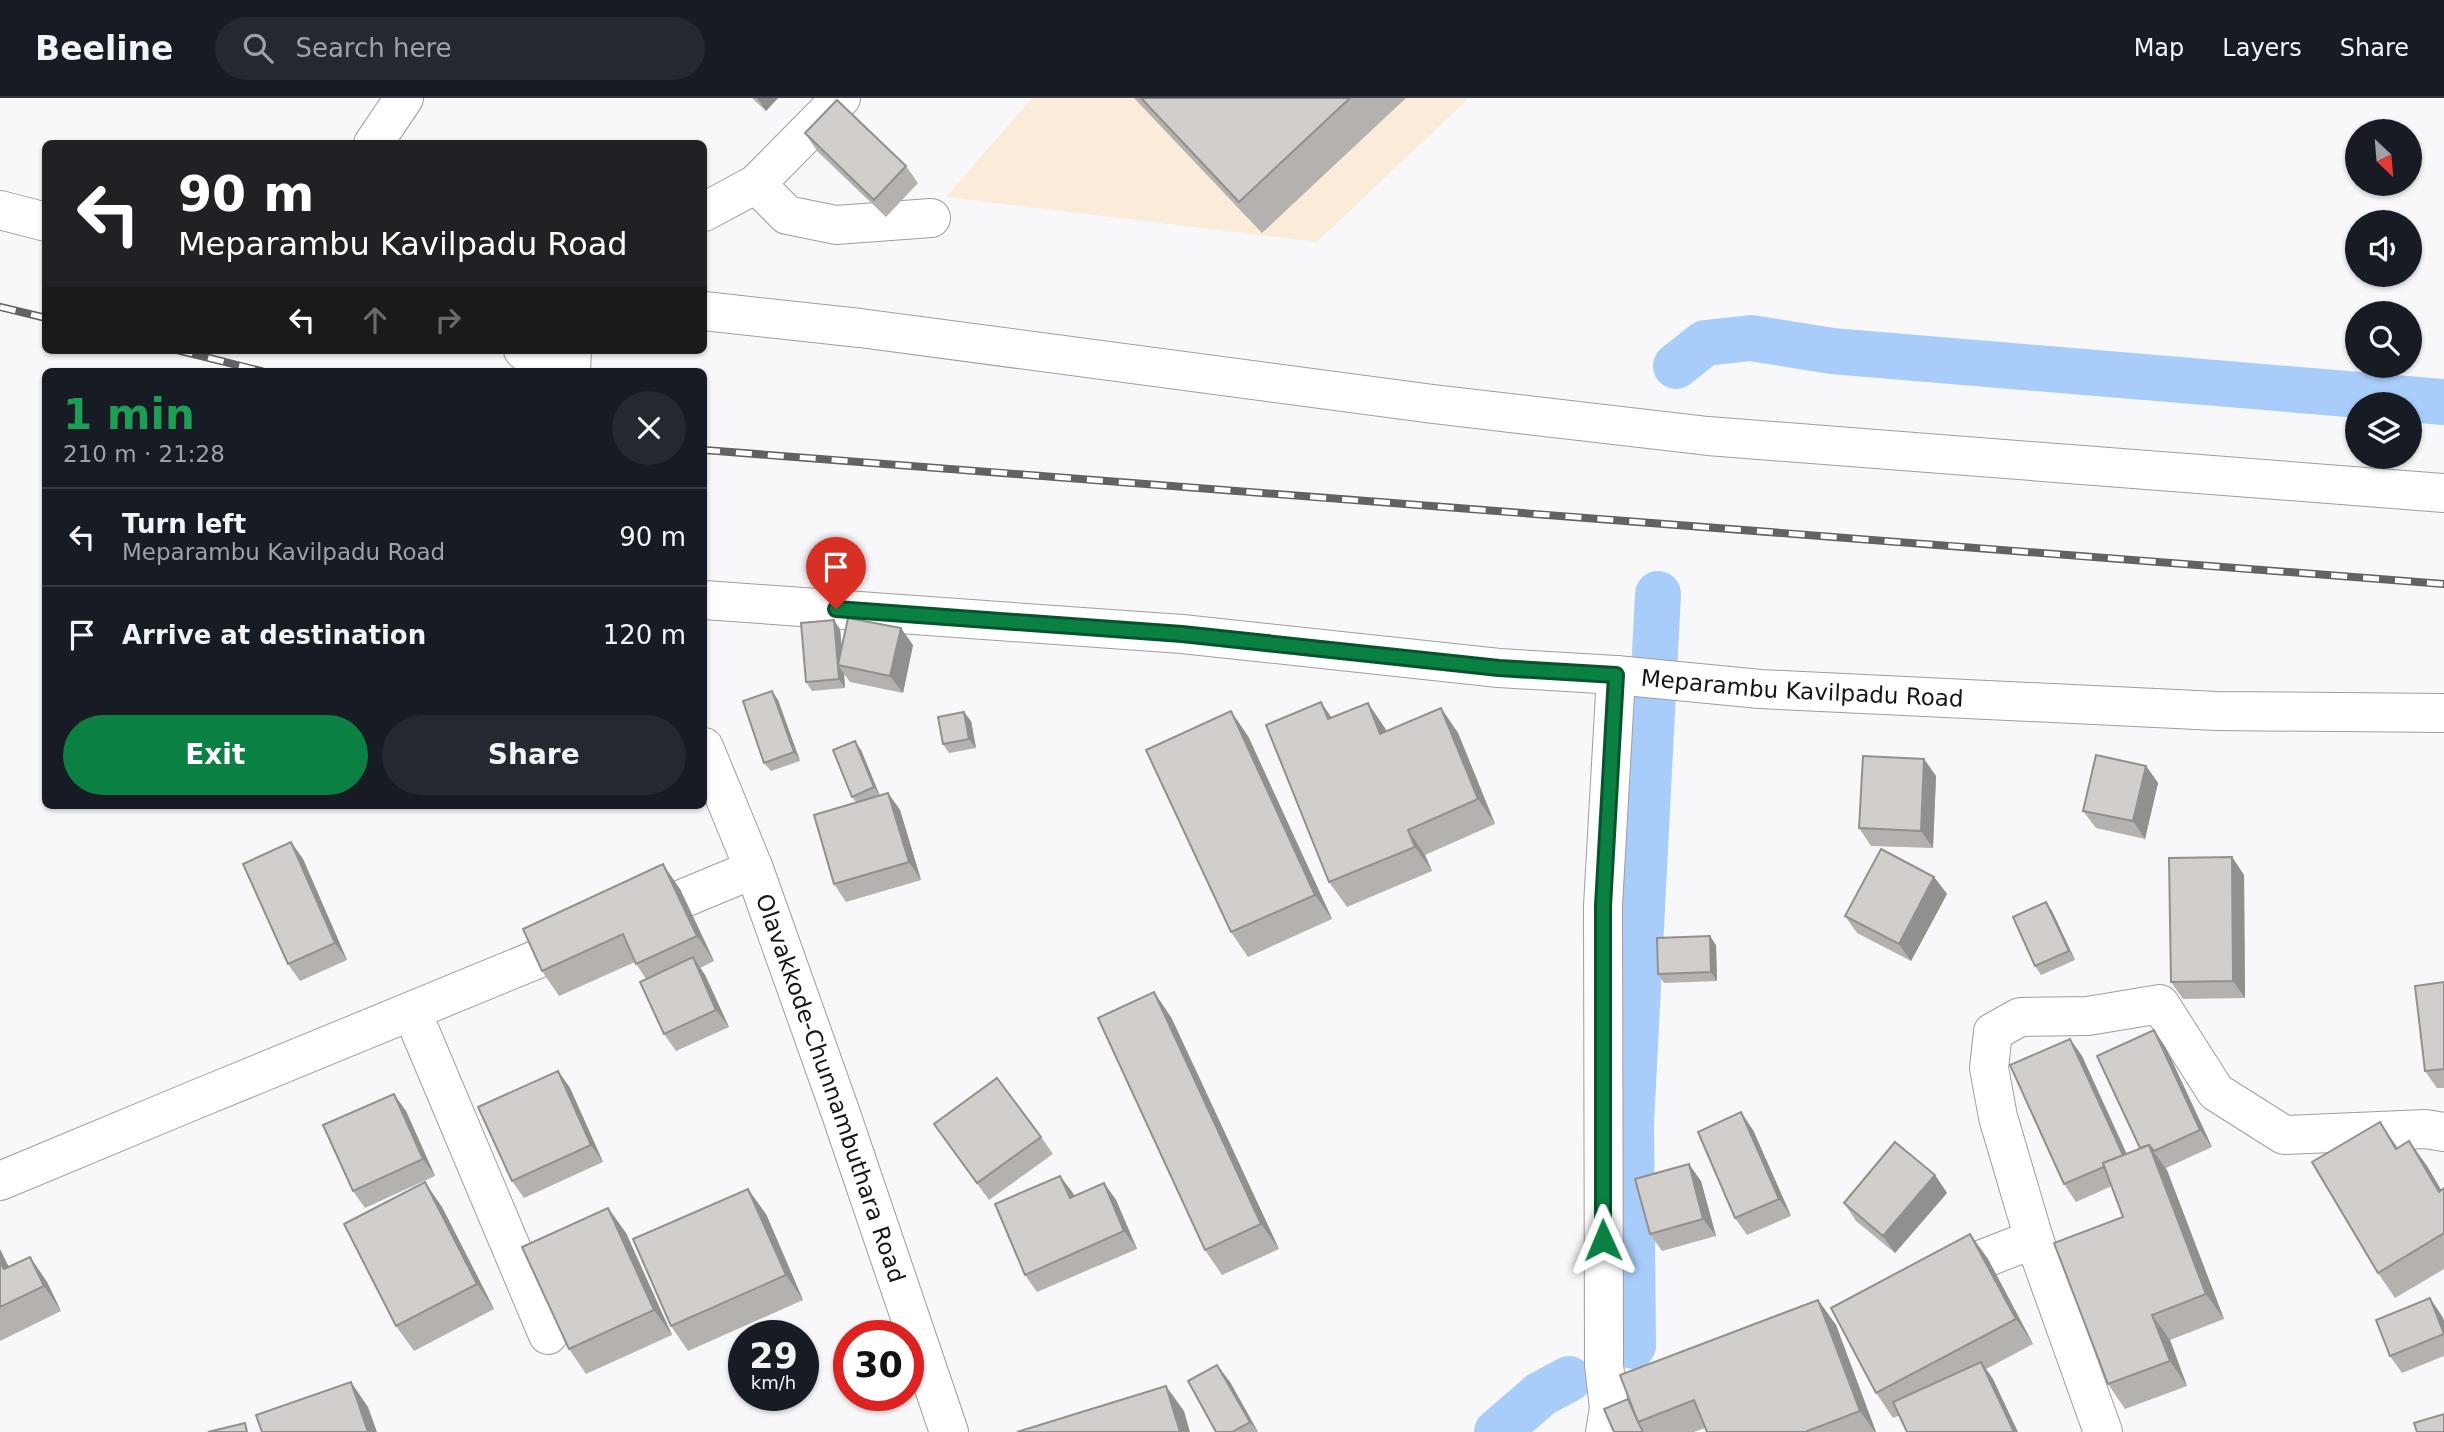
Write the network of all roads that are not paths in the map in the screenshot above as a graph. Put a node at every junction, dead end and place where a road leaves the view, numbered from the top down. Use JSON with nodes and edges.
{"nodes":[{"id":1,"x":404,"y":98,"type":"edge"},
{"id":2,"x":841,"y":98,"type":"edge"},
{"id":3,"x":376,"y":140,"type":"edge"},
{"id":4,"x":756,"y":184,"type":"junction"},
{"id":5,"x":0,"y":210,"type":"edge"},
{"id":6,"x":707,"y":210,"type":"edge"},
{"id":7,"x":931,"y":218,"type":"dead end"},
{"id":8,"x":42,"y":221,"type":"edge"},
{"id":9,"x":707,"y":311,"type":"edge"},
{"id":10,"x":2444,"y":494,"type":"edge"},
{"id":11,"x":707,"y":600,"type":"edge"},
{"id":12,"x":1616,"y":675,"type":"junction"},
{"id":13,"x":2444,"y":713,"type":"edge"},
{"id":14,"x":707,"y":754,"type":"edge"},
{"id":15,"x":754,"y":869,"type":"junction"},
{"id":16,"x":412,"y":1012,"type":"junction"},
{"id":17,"x":2444,"y":1132,"type":"edge"},
{"id":18,"x":0,"y":1181,"type":"edge"},
{"id":19,"x":2034,"y":1239,"type":"junction"},
{"id":20,"x":1905,"y":1290,"type":"edge"},
{"id":21,"x":548,"y":1335,"type":"edge"},
{"id":22,"x":1648,"y":1392,"type":"edge"},
{"id":23,"x":1607,"y":1420,"type":"edge"},
{"id":24,"x":949,"y":1432,"type":"edge"},
{"id":25,"x":2103,"y":1432,"type":"edge"}],
"edges":[{"from":1,"to":3,"type":"street"},
{"from":2,"to":4,"type":"street"},
{"from":4,"to":6,"type":"street"},
{"from":4,"to":7,"type":"street"},
{"from":5,"to":8,"type":"street"},
{"from":9,"to":10,"type":"street"},
{"from":11,"to":12,"type":"street","name":"Meparambu Kavilpadu Road"},
{"from":12,"to":13,"type":"street","name":"Meparambu Kavilpadu Road"},
{"from":12,"to":23,"type":"street"},
{"from":14,"to":15,"type":"street","name":"Olavakkode-Chunnambuthara Road"},
{"from":15,"to":16,"type":"street"},
{"from":15,"to":24,"type":"street","name":"Olavakkode-Chunnambuthara Road"},
{"from":16,"to":18,"type":"street"},
{"from":16,"to":21,"type":"street"},
{"from":17,"to":19,"type":"street"},
{"from":19,"to":20,"type":"street"},
{"from":19,"to":25,"type":"street"},
{"from":22,"to":23,"type":"street"}]}
